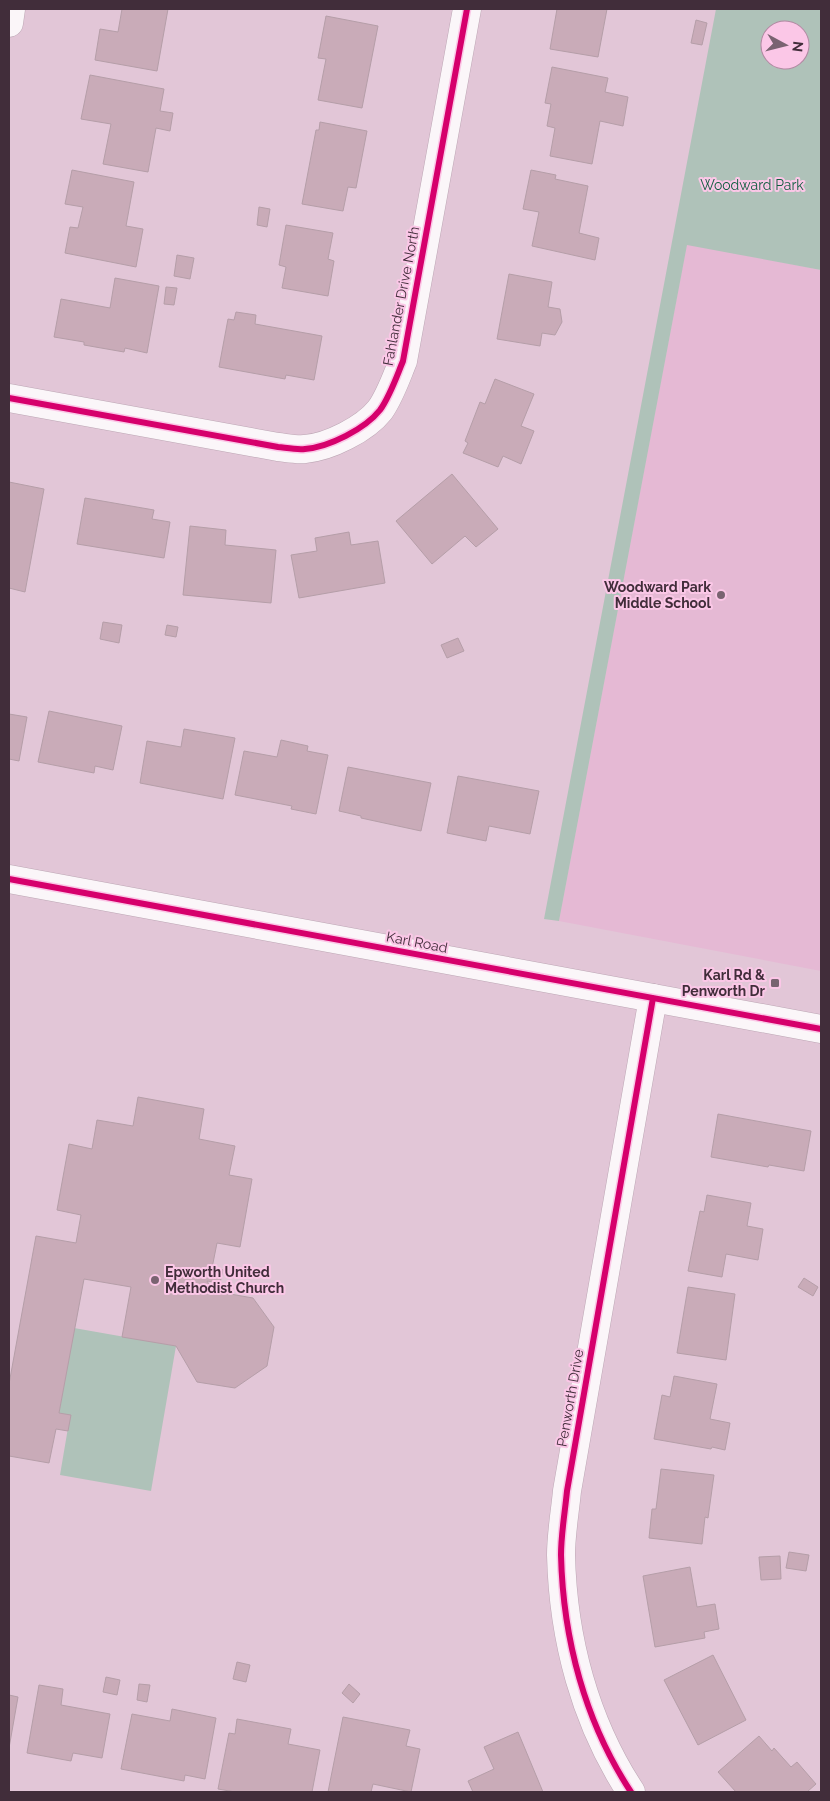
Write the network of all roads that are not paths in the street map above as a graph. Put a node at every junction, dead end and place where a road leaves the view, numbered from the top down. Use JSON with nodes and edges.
{"nodes":[{"id":1,"x":12,"y":9,"type":"edge"},
{"id":2,"x":467,"y":9,"type":"edge"},
{"id":3,"x":9,"y":23,"type":"edge"},
{"id":4,"x":9,"y":398,"type":"edge"},
{"id":5,"x":9,"y":878,"type":"edge"},
{"id":6,"x":653,"y":998,"type":"junction"},
{"id":7,"x":821,"y":1029,"type":"edge"},
{"id":8,"x":631,"y":1792,"type":"edge"}],
"edges":[{"from":1,"to":3,"type":"street"},
{"from":2,"to":4,"type":"street","name":"Fahlander Drive North"},
{"from":5,"to":6,"type":"street","name":"Karl Road"},
{"from":6,"to":7,"type":"street","name":"Karl Road"},
{"from":6,"to":8,"type":"street","name":"Penworth Drive"}]}
